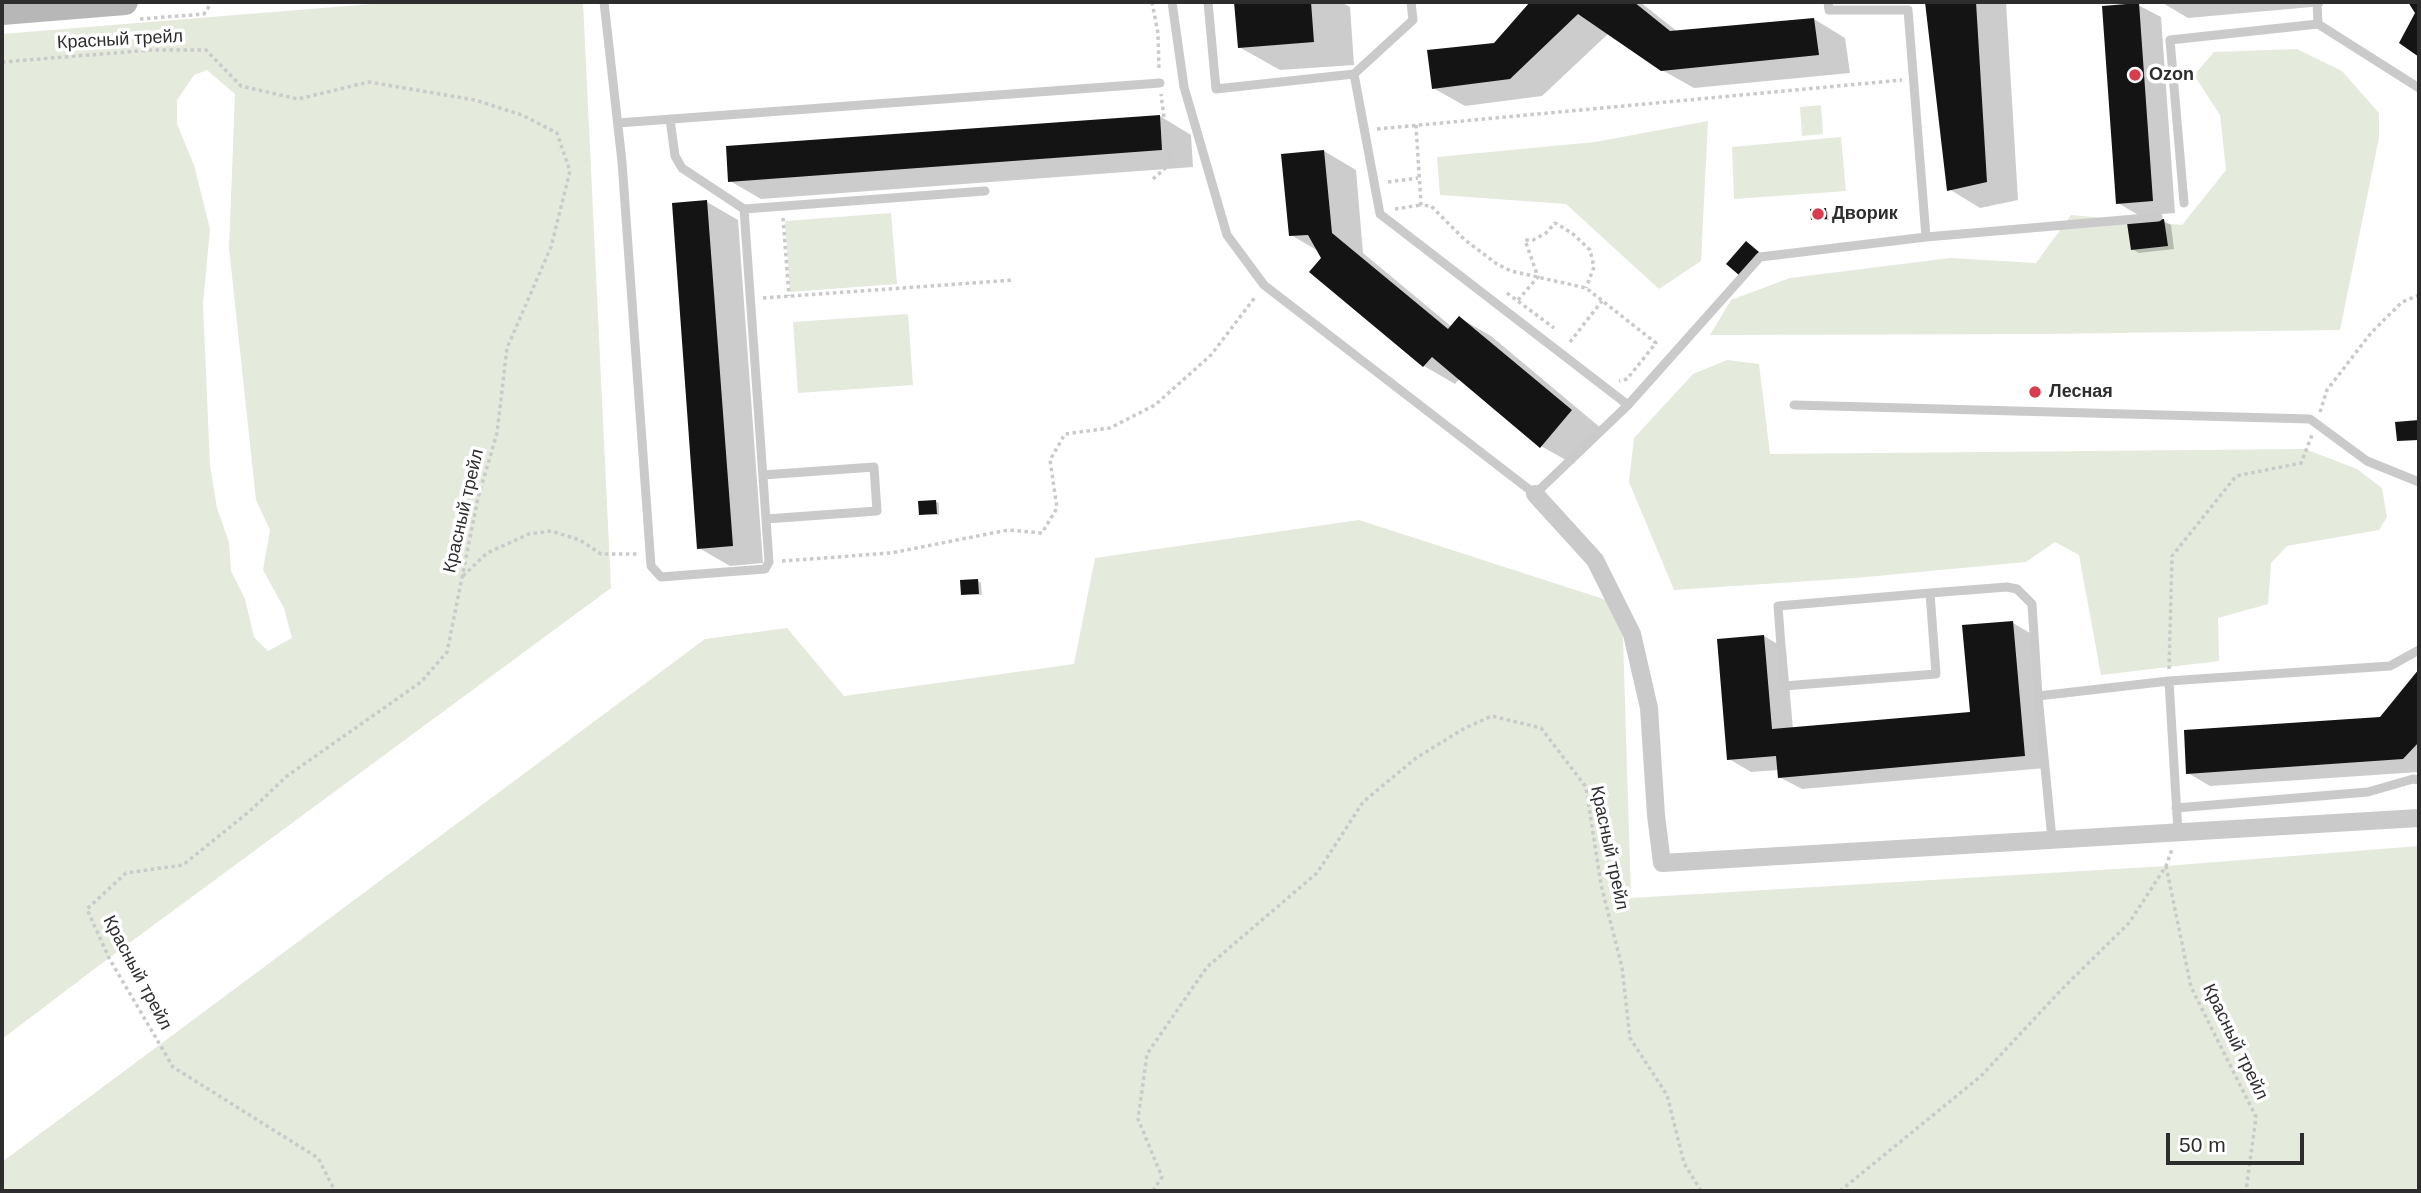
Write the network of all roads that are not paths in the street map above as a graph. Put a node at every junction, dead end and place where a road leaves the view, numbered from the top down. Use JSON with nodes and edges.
{"nodes":[{"id":1,"x":125,"y":2,"type":"edge"},
{"id":2,"x":604,"y":2,"type":"edge"},
{"id":3,"x":1172,"y":2,"type":"edge"},
{"id":4,"x":1208,"y":2,"type":"edge"},
{"id":5,"x":1411,"y":2,"type":"edge"},
{"id":6,"x":1828,"y":2,"type":"edge"},
{"id":7,"x":2317,"y":2,"type":"edge"},
{"id":8,"x":2,"y":12,"type":"edge"},
{"id":9,"x":2318,"y":24,"type":"junction"},
{"id":10,"x":1354,"y":74,"type":"junction"},
{"id":11,"x":1160,"y":83,"type":"dead end"},
{"id":12,"x":2419,"y":88,"type":"edge"},
{"id":13,"x":670,"y":119,"type":"junction"},
{"id":14,"x":618,"y":123,"type":"junction"},
{"id":15,"x":985,"y":191,"type":"dead end"},
{"id":16,"x":2184,"y":202,"type":"dead end"},
{"id":17,"x":744,"y":209,"type":"junction"},
{"id":18,"x":2158,"y":217,"type":"dead end"},
{"id":19,"x":1926,"y":237,"type":"junction"},
{"id":20,"x":1628,"y":405,"type":"junction"},
{"id":21,"x":1794,"y":405,"type":"dead end"},
{"id":22,"x":763,"y":475,"type":"junction"},
{"id":23,"x":2419,"y":482,"type":"edge"},
{"id":24,"x":1535,"y":494,"type":"junction"},
{"id":25,"x":766,"y":519,"type":"junction"},
{"id":26,"x":1930,"y":593,"type":"junction"},
{"id":27,"x":2419,"y":650,"type":"edge"},
{"id":28,"x":2169,"y":681,"type":"junction"},
{"id":29,"x":2038,"y":696,"type":"junction"},
{"id":30,"x":2419,"y":780,"type":"edge"},
{"id":31,"x":2176,"y":808,"type":"junction"},
{"id":32,"x":2419,"y":818,"type":"edge"},
{"id":33,"x":2178,"y":832,"type":"junction"},
{"id":34,"x":2052,"y":839,"type":"junction"}],
"edges":[{"from":1,"to":8,"type":"main road"},
{"from":2,"to":14,"type":"lane"},
{"from":3,"to":24,"type":"lane"},
{"from":4,"to":10,"type":"lane"},
{"from":5,"to":10,"type":"lane"},
{"from":6,"to":19,"type":"lane"},
{"from":7,"to":9,"type":"lane"},
{"from":9,"to":12,"type":"lane"},
{"from":9,"to":16,"type":"lane"},
{"from":10,"to":20,"type":"lane"},
{"from":11,"to":13,"type":"lane"},
{"from":13,"to":14,"type":"lane"},
{"from":13,"to":17,"type":"lane"},
{"from":14,"to":25,"type":"lane"},
{"from":15,"to":17,"type":"lane"},
{"from":17,"to":22,"type":"lane"},
{"from":18,"to":19,"type":"lane"},
{"from":19,"to":20,"type":"lane"},
{"from":20,"to":24,"type":"lane"},
{"from":21,"to":23,"type":"lane"},
{"from":22,"to":25,"type":"lane"},
{"from":22,"to":25,"type":"lane"},
{"from":24,"to":34,"type":"street"},
{"from":26,"to":26,"type":"lane"},
{"from":26,"to":29,"type":"lane"},
{"from":27,"to":28,"type":"lane"},
{"from":28,"to":29,"type":"lane"},
{"from":28,"to":31,"type":"lane"},
{"from":29,"to":34,"type":"lane"},
{"from":30,"to":31,"type":"lane"},
{"from":31,"to":33,"type":"lane"},
{"from":32,"to":33,"type":"street"},
{"from":33,"to":34,"type":"street"}]}
